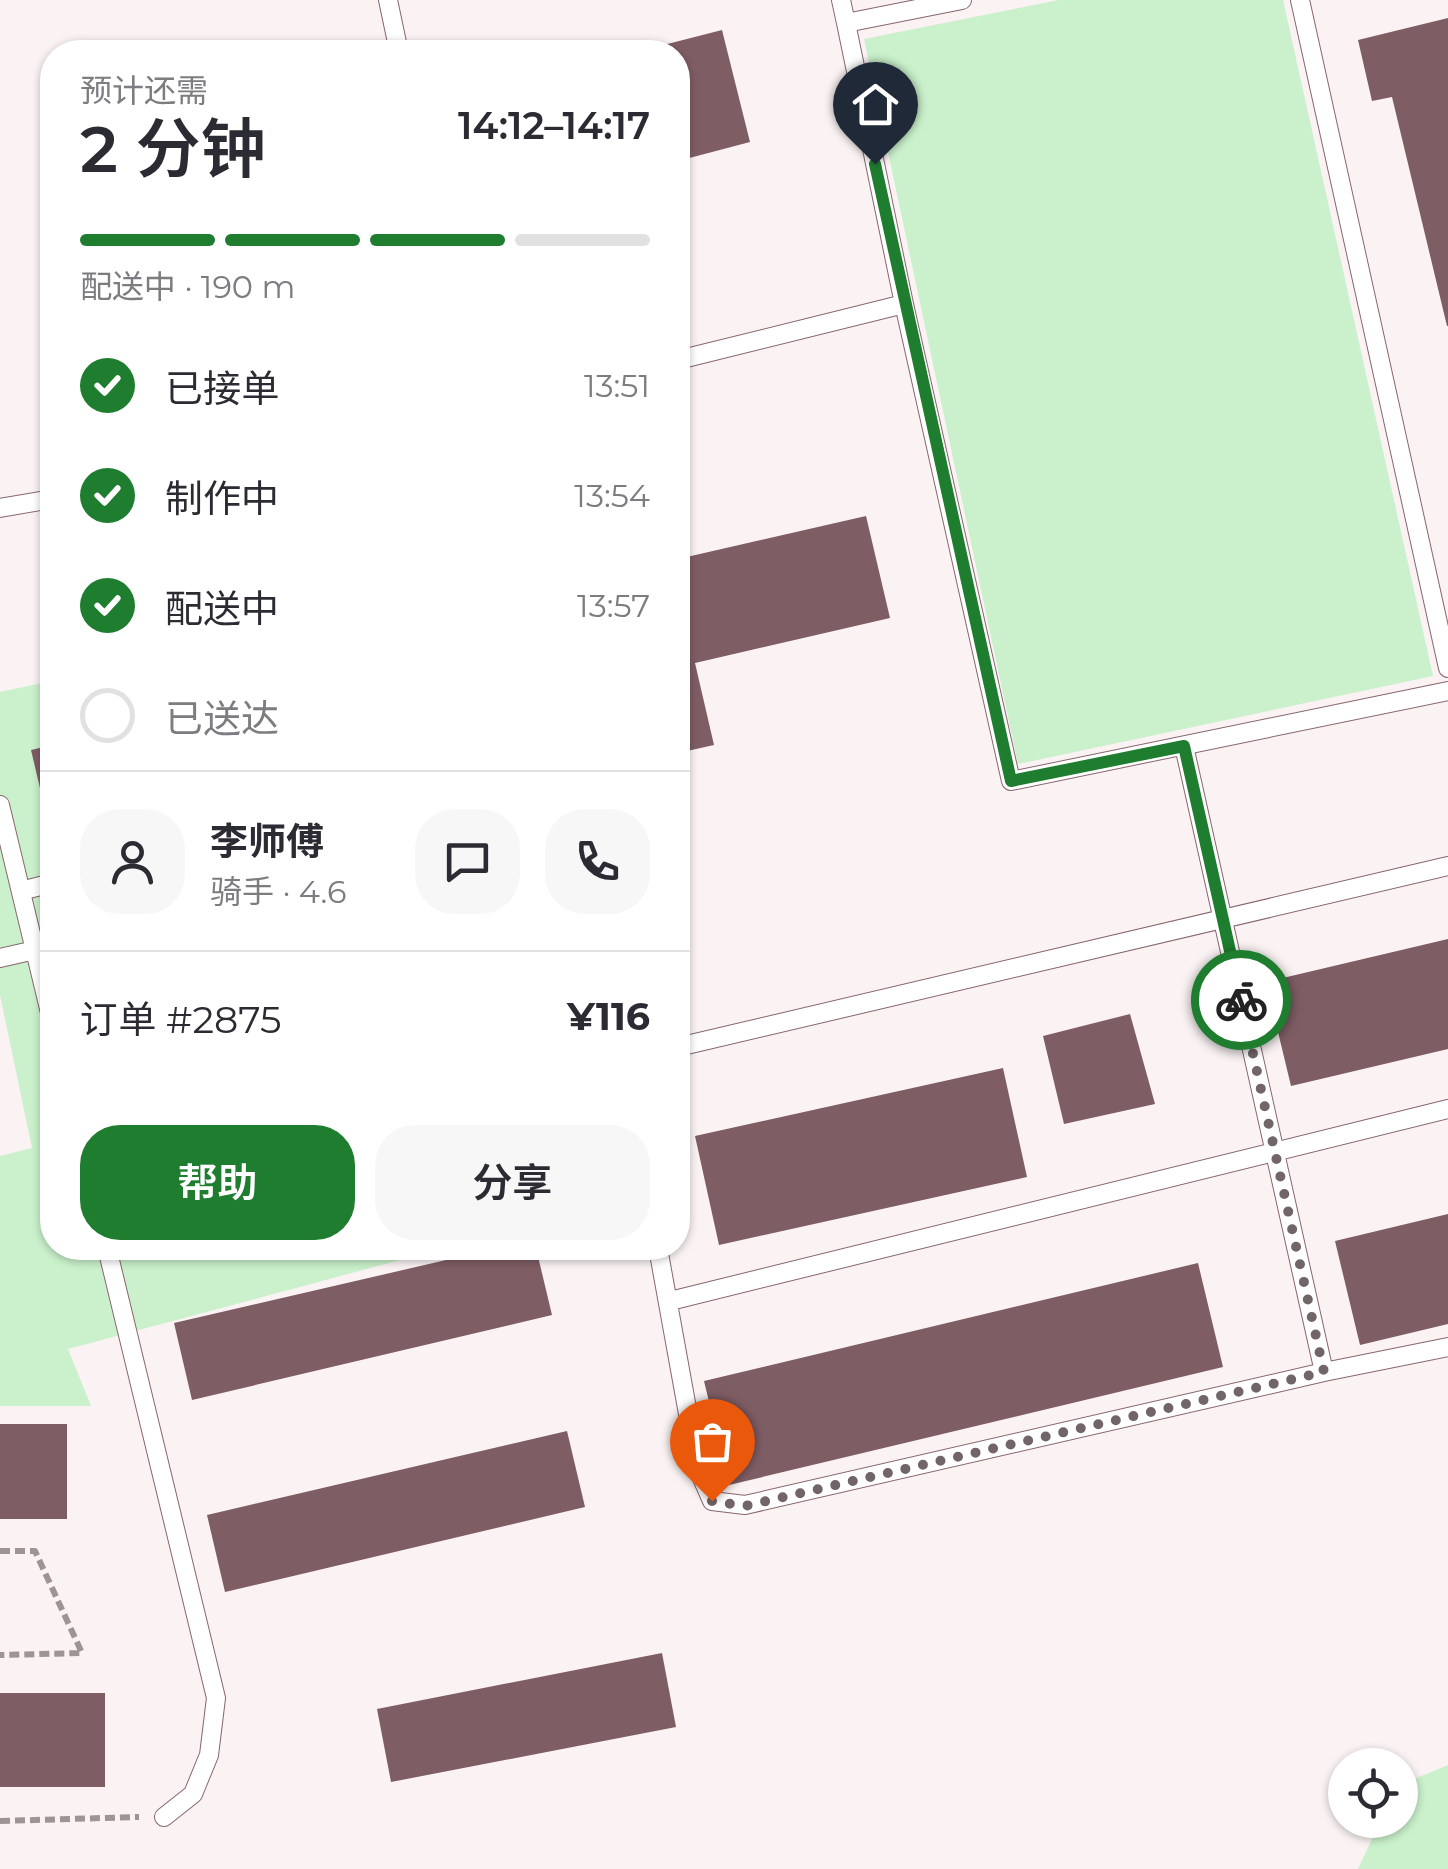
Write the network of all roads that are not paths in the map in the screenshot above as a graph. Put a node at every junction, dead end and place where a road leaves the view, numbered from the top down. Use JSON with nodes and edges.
{"nodes":[{"id":1,"x":388,"y":0,"type":"edge"},
{"id":2,"x":841,"y":0,"type":"edge"},
{"id":3,"x":962,"y":0,"type":"edge"},
{"id":4,"x":1300,"y":0,"type":"edge"},
{"id":5,"x":846,"y":23,"type":"junction"},
{"id":6,"x":396,"y":40,"type":"edge"},
{"id":7,"x":904,"y":304,"type":"junction"},
{"id":8,"x":690,"y":357,"type":"edge"},
{"id":9,"x":40,"y":501,"type":"edge"},
{"id":10,"x":0,"y":508,"type":"edge"},
{"id":11,"x":1448,"y":668,"type":"edge"},
{"id":12,"x":1448,"y":690,"type":"edge"},
{"id":13,"x":1184,"y":746,"type":"junction"},
{"id":14,"x":0,"y":805,"type":"edge"},
{"id":15,"x":1448,"y":866,"type":"edge"},
{"id":16,"x":40,"y":887,"type":"edge"},
{"id":17,"x":21,"y":891,"type":"junction"},
{"id":18,"x":1222,"y":919,"type":"junction"},
{"id":19,"x":36,"y":950,"type":"junction"},
{"id":20,"x":0,"y":958,"type":"edge"},
{"id":21,"x":40,"y":968,"type":"edge"},
{"id":22,"x":690,"y":1044,"type":"edge"},
{"id":23,"x":1448,"y":1109,"type":"edge"},
{"id":24,"x":1275,"y":1152,"type":"junction"},
{"id":25,"x":110,"y":1260,"type":"edge"},
{"id":26,"x":661,"y":1260,"type":"edge"},
{"id":27,"x":670,"y":1302,"type":"junction"},
{"id":28,"x":1448,"y":1348,"type":"edge"},
{"id":29,"x":1324,"y":1372,"type":"junction"},
{"id":30,"x":164,"y":1817,"type":"road end"}],
"edges":[{"from":1,"to":6,"type":"lane"},
{"from":2,"to":5,"type":"lane"},
{"from":3,"to":5,"type":"lane"},
{"from":4,"to":11,"type":"lane"},
{"from":5,"to":7,"type":"lane"},
{"from":7,"to":8,"type":"lane"},
{"from":7,"to":13,"type":"lane"},
{"from":9,"to":10,"type":"lane"},
{"from":12,"to":13,"type":"lane"},
{"from":13,"to":18,"type":"lane"},
{"from":14,"to":17,"type":"lane"},
{"from":15,"to":18,"type":"lane"},
{"from":16,"to":17,"type":"lane"},
{"from":17,"to":19,"type":"lane"},
{"from":18,"to":22,"type":"lane"},
{"from":18,"to":24,"type":"lane"},
{"from":19,"to":20,"type":"lane"},
{"from":19,"to":21,"type":"lane"},
{"from":23,"to":24,"type":"lane"},
{"from":24,"to":27,"type":"lane"},
{"from":24,"to":29,"type":"lane"},
{"from":25,"to":30,"type":"lane"},
{"from":26,"to":27,"type":"lane"},
{"from":27,"to":29,"type":"lane"},
{"from":28,"to":29,"type":"lane"}]}
